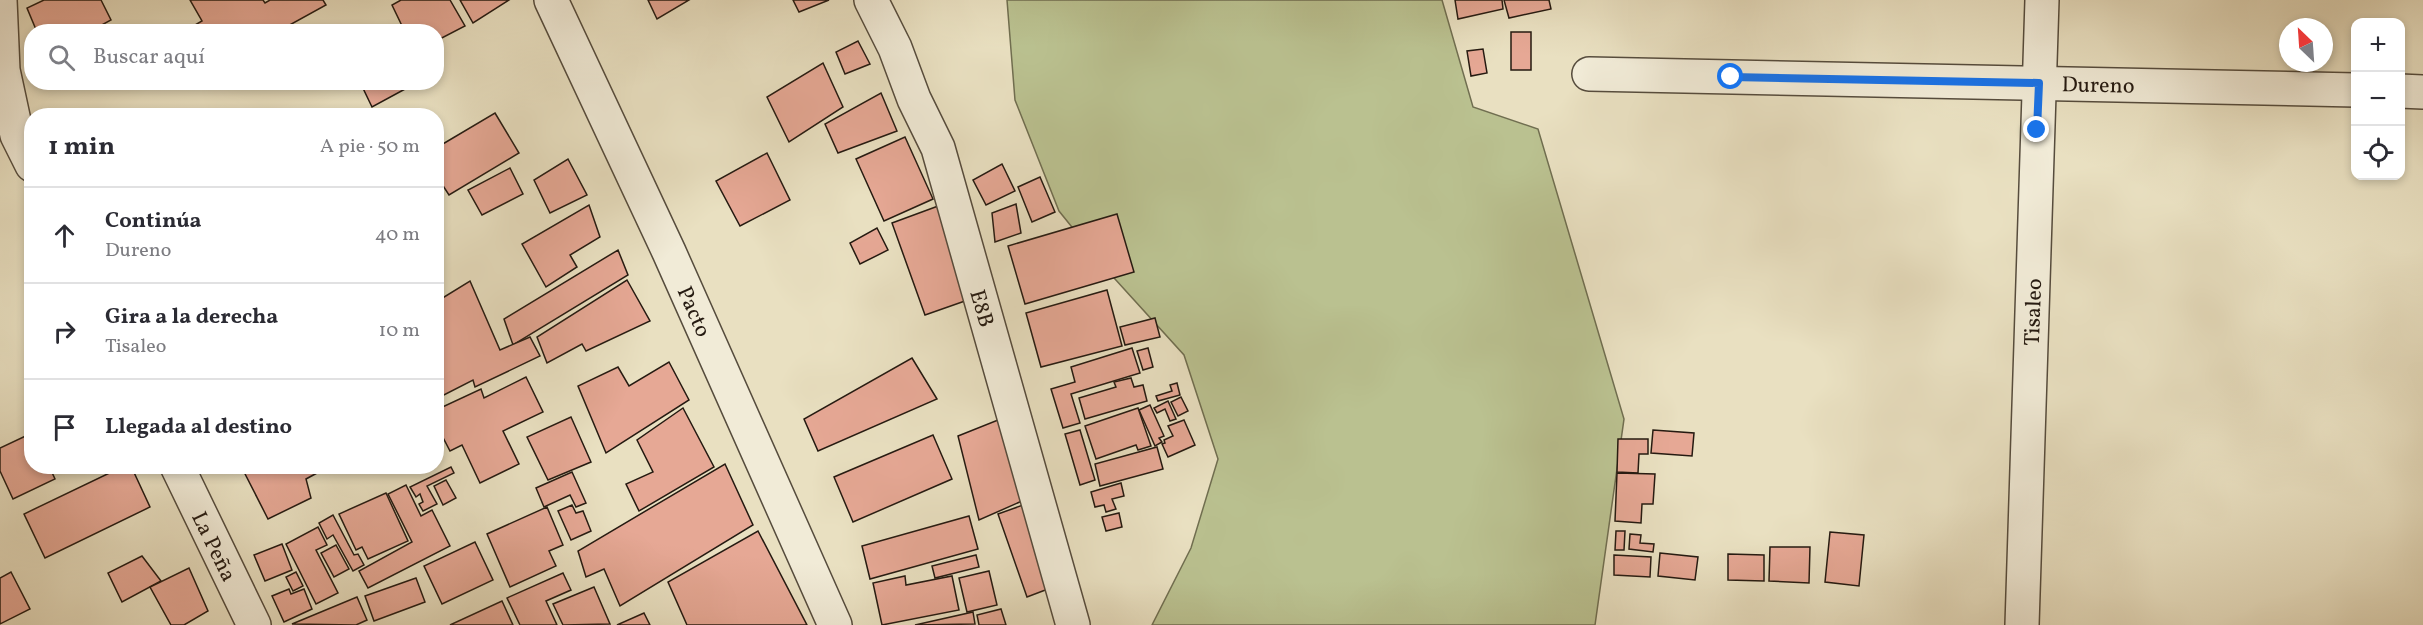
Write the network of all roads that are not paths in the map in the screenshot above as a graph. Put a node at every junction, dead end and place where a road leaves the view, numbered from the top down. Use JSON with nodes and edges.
{"nodes":[{"id":1,"x":0,"y":0,"type":"edge"},
{"id":2,"x":551,"y":0,"type":"edge"},
{"id":3,"x":871,"y":0,"type":"edge"},
{"id":4,"x":2042,"y":0,"type":"edge"},
{"id":5,"x":1589,"y":74,"type":"dead end"},
{"id":6,"x":2039,"y":83,"type":"junction"},
{"id":7,"x":2351,"y":90,"type":"edge"},
{"id":8,"x":2405,"y":91,"type":"edge"},
{"id":9,"x":2423,"y":92,"type":"edge"},
{"id":10,"x":24,"y":149,"type":"edge"},
{"id":11,"x":181,"y":474,"type":"edge"},
{"id":12,"x":254,"y":625,"type":"edge"},
{"id":13,"x":835,"y":625,"type":"edge"},
{"id":14,"x":1073,"y":625,"type":"edge"},
{"id":15,"x":2022,"y":625,"type":"edge"}],
"edges":[{"from":1,"to":10,"type":"street"},
{"from":2,"to":13,"type":"street","name":"Pacto"},
{"from":3,"to":14,"type":"street","name":"E8B"},
{"from":4,"to":6,"type":"street","name":"Tisaleo"},
{"from":5,"to":6,"type":"street","name":"Dureno"},
{"from":6,"to":7,"type":"street","name":"Dureno"},
{"from":6,"to":15,"type":"street","name":"Tisaleo"},
{"from":8,"to":9,"type":"street"},
{"from":11,"to":12,"type":"street","name":"La Peña"}]}
